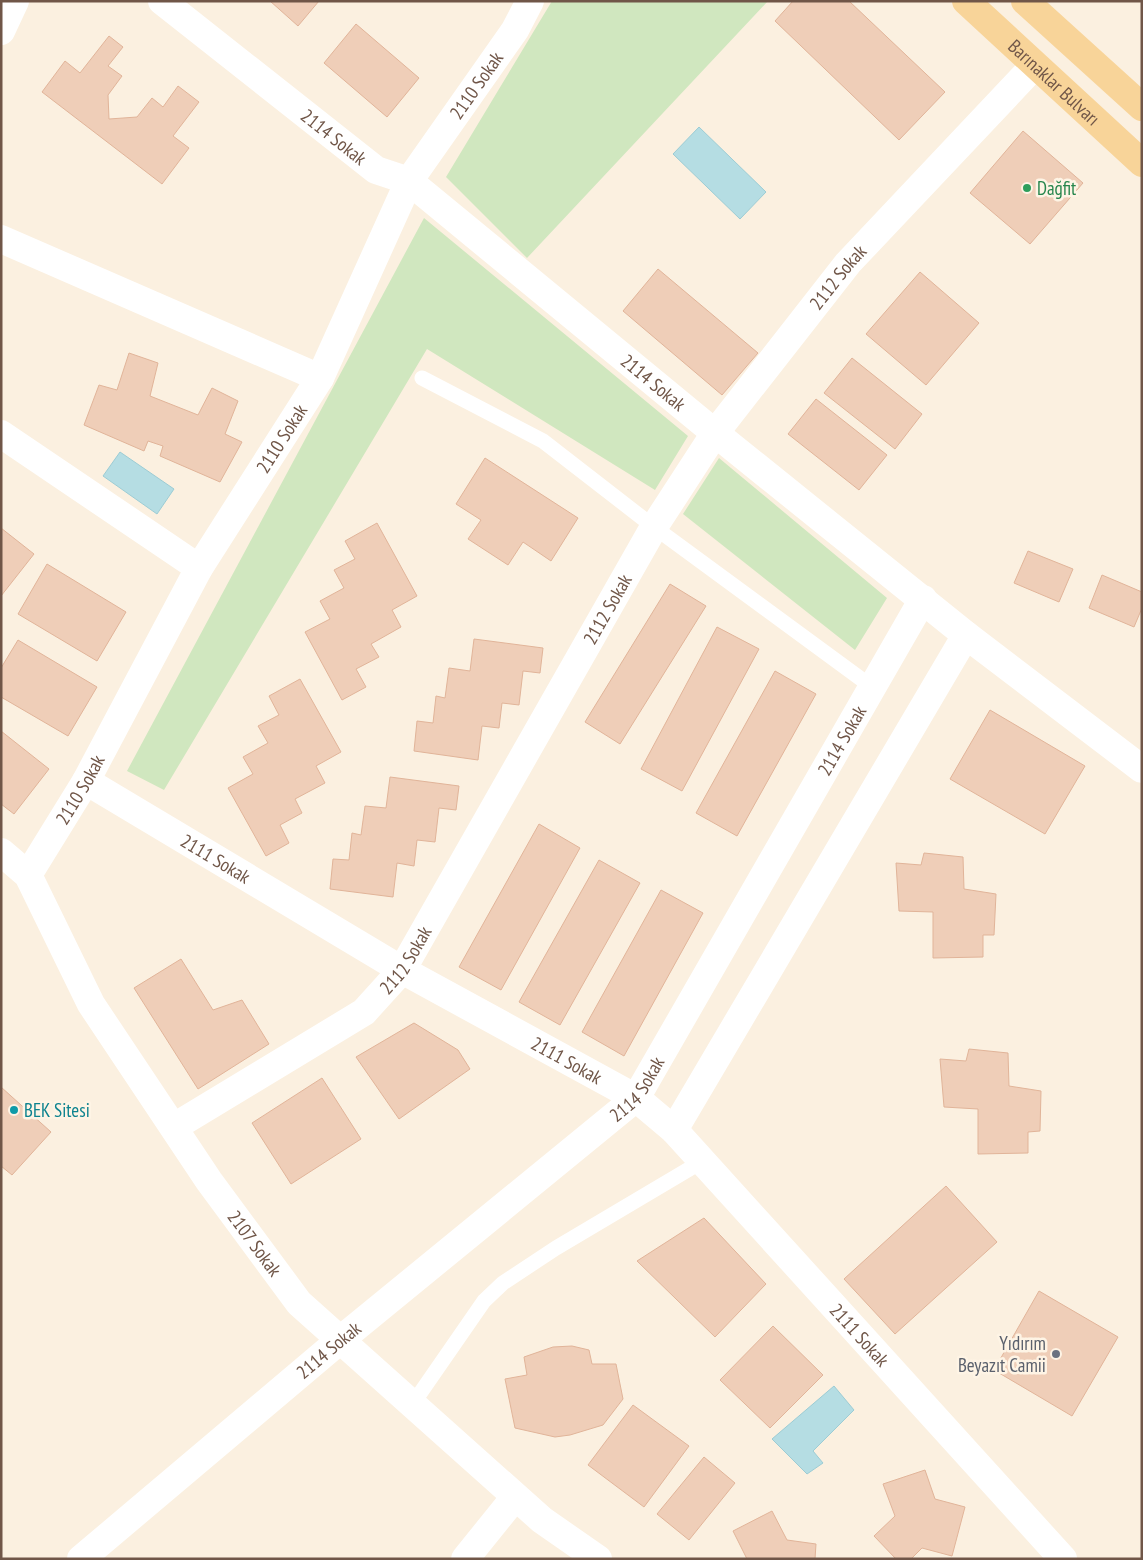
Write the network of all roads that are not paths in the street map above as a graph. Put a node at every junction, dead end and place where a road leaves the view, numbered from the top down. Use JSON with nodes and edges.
{"nodes":[{"id":1,"x":14,"y":1,"type":"edge"},
{"id":2,"x":162,"y":1,"type":"edge"},
{"id":3,"x":530,"y":1,"type":"edge"},
{"id":4,"x":966,"y":1,"type":"edge"},
{"id":5,"x":1025,"y":1,"type":"edge"},
{"id":6,"x":1,"y":32,"type":"edge"},
{"id":7,"x":1035,"y":64,"type":"junction"},
{"id":8,"x":1142,"y":107,"type":"edge"},
{"id":9,"x":1142,"y":164,"type":"edge"},
{"id":10,"x":409,"y":181,"type":"junction"},
{"id":11,"x":1,"y":239,"type":"edge"},
{"id":12,"x":320,"y":378,"type":"junction"},
{"id":13,"x":422,"y":378,"type":"dead end"},
{"id":14,"x":714,"y":433,"type":"junction"},
{"id":15,"x":1,"y":434,"type":"edge"},
{"id":16,"x":654,"y":527,"type":"junction"},
{"id":17,"x":199,"y":568,"type":"junction"},
{"id":18,"x":923,"y":599,"type":"junction"},
{"id":19,"x":966,"y":635,"type":"junction"},
{"id":20,"x":872,"y":687,"type":"junction"},
{"id":21,"x":1142,"y":769,"type":"edge"},
{"id":22,"x":86,"y":780,"type":"junction"},
{"id":23,"x":1,"y":852,"type":"edge"},
{"id":24,"x":28,"y":875,"type":"junction"},
{"id":25,"x":402,"y":970,"type":"junction"},
{"id":26,"x":636,"y":1098,"type":"junction"},
{"id":27,"x":174,"y":1127,"type":"junction"},
{"id":28,"x":674,"y":1130,"type":"junction"},
{"id":29,"x":701,"y":1162,"type":"junction"},
{"id":30,"x":339,"y":1341,"type":"junction"},
{"id":31,"x":412,"y":1405,"type":"junction"},
{"id":32,"x":515,"y":1497,"type":"junction"},
{"id":33,"x":81,"y":1559,"type":"edge"},
{"id":34,"x":465,"y":1559,"type":"edge"},
{"id":35,"x":598,"y":1559,"type":"edge"},
{"id":36,"x":1063,"y":1559,"type":"edge"}],
"edges":[{"from":1,"to":6,"type":"street"},
{"from":2,"to":10,"type":"street","name":"2114 Sokak"},
{"from":3,"to":10,"type":"street","name":"2110 Sokak"},
{"from":4,"to":7,"type":"main road","name":"Barınaklar Bulvarı"},
{"from":5,"to":8,"type":"main road"},
{"from":7,"to":9,"type":"main road","name":"Barınaklar Bulvarı"},
{"from":7,"to":14,"type":"street","name":"2112 Sokak"},
{"from":10,"to":12,"type":"street","name":"2110 Sokak"},
{"from":10,"to":14,"type":"street","name":"2114 Sokak"},
{"from":11,"to":12,"type":"street"},
{"from":12,"to":17,"type":"street","name":"2110 Sokak"},
{"from":13,"to":16,"type":"lane"},
{"from":14,"to":16,"type":"street","name":"2112 Sokak"},
{"from":14,"to":18,"type":"street","name":"2114 Sokak"},
{"from":15,"to":17,"type":"street"},
{"from":16,"to":20,"type":"lane"},
{"from":16,"to":25,"type":"street","name":"2112 Sokak"},
{"from":17,"to":22,"type":"street","name":"2110 Sokak"},
{"from":18,"to":19,"type":"street"},
{"from":18,"to":20,"type":"street","name":"2114 Sokak"},
{"from":19,"to":21,"type":"street"},
{"from":19,"to":28,"type":"street"},
{"from":20,"to":26,"type":"street","name":"2114 Sokak"},
{"from":22,"to":24,"type":"street","name":"2110 Sokak"},
{"from":22,"to":25,"type":"street","name":"2111 Sokak"},
{"from":23,"to":24,"type":"street","name":"2107 Sokak"},
{"from":24,"to":27,"type":"street","name":"2107 Sokak"},
{"from":25,"to":26,"type":"street","name":"2111 Sokak"},
{"from":25,"to":27,"type":"street","name":"2112 Sokak"},
{"from":26,"to":28,"type":"street","name":"2111 Sokak"},
{"from":26,"to":30,"type":"street","name":"2114 Sokak"},
{"from":27,"to":30,"type":"street","name":"2107 Sokak"},
{"from":28,"to":29,"type":"street","name":"2111 Sokak"},
{"from":29,"to":31,"type":"lane"},
{"from":29,"to":36,"type":"street","name":"2111 Sokak"},
{"from":30,"to":31,"type":"street","name":"2107 Sokak"},
{"from":30,"to":33,"type":"street","name":"2114 Sokak"},
{"from":31,"to":32,"type":"street","name":"2107 Sokak"},
{"from":32,"to":34,"type":"street"},
{"from":32,"to":35,"type":"street","name":"2107 Sokak"}]}
